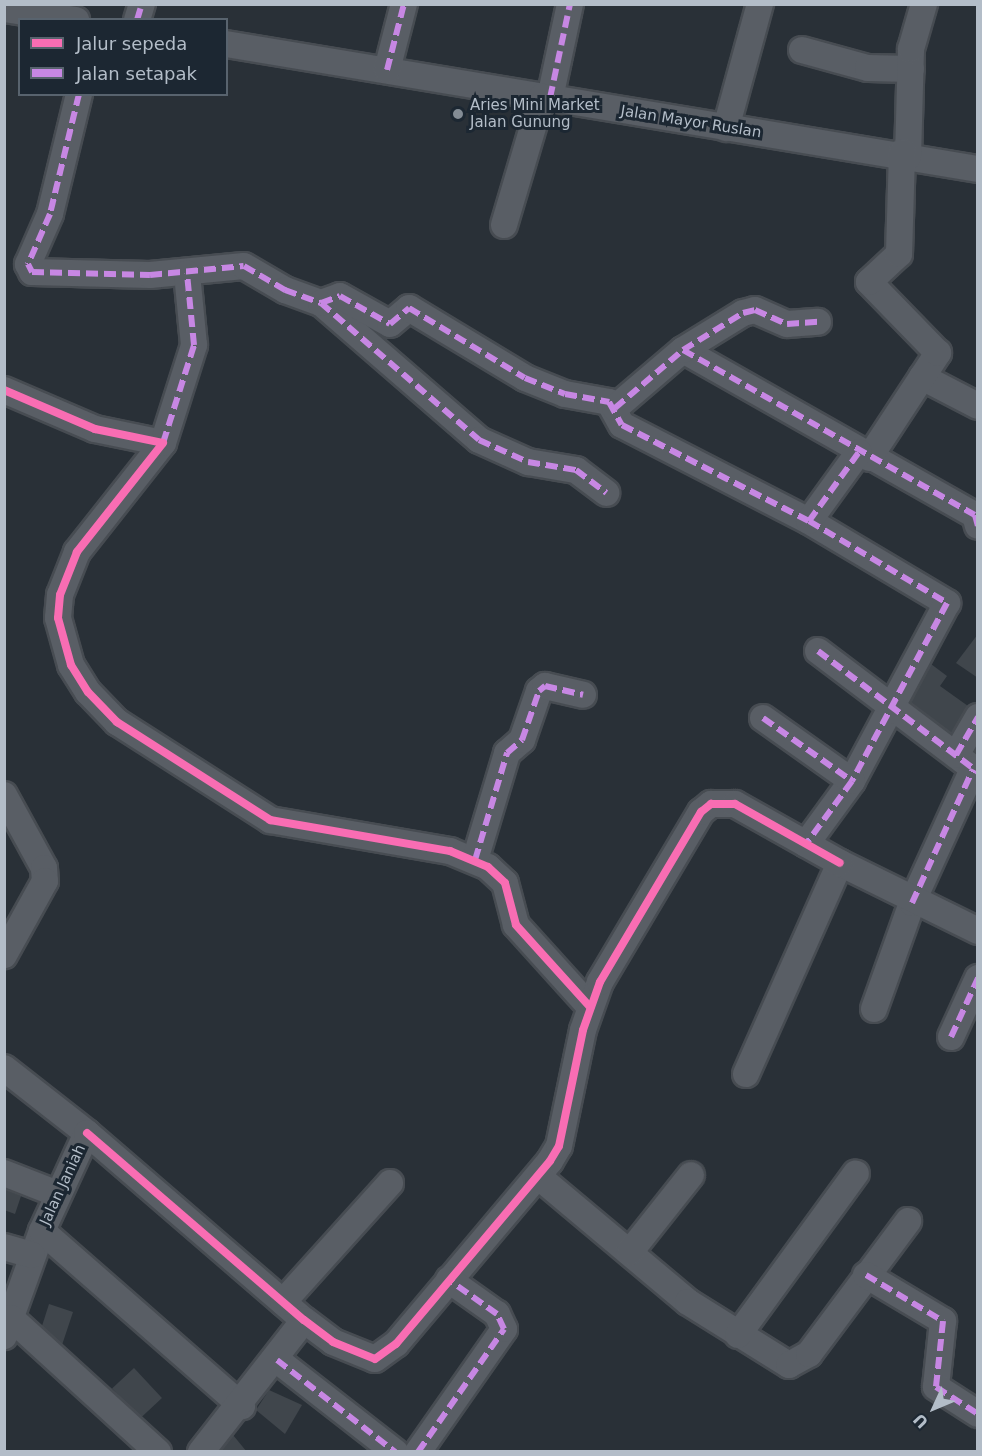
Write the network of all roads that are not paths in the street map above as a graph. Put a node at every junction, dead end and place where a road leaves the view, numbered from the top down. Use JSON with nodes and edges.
{"nodes":[{"id":1,"x":404,"y":4,"type":"edge"},
{"id":2,"x":570,"y":4,"type":"edge"},
{"id":3,"x":760,"y":4,"type":"edge"},
{"id":4,"x":924,"y":4,"type":"edge"},
{"id":5,"x":4,"y":9,"type":"edge"},
{"id":6,"x":63,"y":18,"type":"edge"},
{"id":7,"x":228,"y":44,"type":"edge"},
{"id":8,"x":802,"y":50,"type":"dead end"},
{"id":9,"x":910,"y":69,"type":"junction"},
{"id":10,"x":387,"y":70,"type":"junction"},
{"id":11,"x":79,"y":96,"type":"edge"},
{"id":12,"x":546,"y":97,"type":"junction"},
{"id":13,"x":726,"y":128,"type":"junction"},
{"id":14,"x":905,"y":154,"type":"junction"},
{"id":15,"x":978,"y":169,"type":"edge"},
{"id":16,"x":504,"y":225,"type":"dead end"},
{"id":17,"x":187,"y":273,"type":"junction"},
{"id":18,"x":321,"y":303,"type":"junction"},
{"id":19,"x":818,"y":322,"type":"dead end"},
{"id":20,"x":683,"y":350,"type":"junction"},
{"id":21,"x":922,"y":377,"type":"junction"},
{"id":22,"x":4,"y":390,"type":"edge"},
{"id":23,"x":978,"y":406,"type":"edge"},
{"id":24,"x":615,"y":408,"type":"junction"},
{"id":25,"x":163,"y":443,"type":"junction"},
{"id":26,"x":864,"y":455,"type":"junction"},
{"id":27,"x":606,"y":493,"type":"dead end"},
{"id":28,"x":809,"y":521,"type":"junction"},
{"id":29,"x":978,"y":526,"type":"edge"},
{"id":30,"x":818,"y":651,"type":"dead end"},
{"id":31,"x":583,"y":695,"type":"dead end"},
{"id":32,"x":891,"y":707,"type":"junction"},
{"id":33,"x":978,"y":717,"type":"edge"},
{"id":34,"x":763,"y":718,"type":"dead end"},
{"id":35,"x":969,"y":765,"type":"edge"},
{"id":36,"x":852,"y":781,"type":"junction"},
{"id":37,"x":4,"y":795,"type":"edge"},
{"id":38,"x":806,"y":844,"type":"junction"},
{"id":39,"x":475,"y":860,"type":"junction"},
{"id":40,"x":840,"y":863,"type":"junction"},
{"id":41,"x":912,"y":903,"type":"junction"},
{"id":42,"x":978,"y":931,"type":"edge"},
{"id":43,"x":4,"y":955,"type":"edge"},
{"id":44,"x":978,"y":978,"type":"edge"},
{"id":45,"x":590,"y":1007,"type":"junction"},
{"id":46,"x":874,"y":1009,"type":"dead end"},
{"id":47,"x":951,"y":1037,"type":"dead end"},
{"id":48,"x":4,"y":1068,"type":"edge"},
{"id":49,"x":746,"y":1074,"type":"dead end"},
{"id":50,"x":87,"y":1133,"type":"junction"},
{"id":51,"x":4,"y":1173,"type":"edge"},
{"id":52,"x":856,"y":1173,"type":"dead end"},
{"id":53,"x":691,"y":1175,"type":"dead end"},
{"id":54,"x":539,"y":1177,"type":"junction"},
{"id":55,"x":390,"y":1183,"type":"dead end"},
{"id":56,"x":58,"y":1194,"type":"junction"},
{"id":57,"x":908,"y":1221,"type":"dead end"},
{"id":58,"x":42,"y":1231,"type":"junction"},
{"id":59,"x":4,"y":1247,"type":"edge"},
{"id":60,"x":630,"y":1252,"type":"junction"},
{"id":61,"x":32,"y":1255,"type":"junction"},
{"id":62,"x":866,"y":1275,"type":"junction"},
{"id":63,"x":449,"y":1280,"type":"junction"},
{"id":64,"x":283,"y":1302,"type":"junction"},
{"id":65,"x":304,"y":1320,"type":"junction"},
{"id":66,"x":8,"y":1327,"type":"edge"},
{"id":67,"x":738,"y":1335,"type":"junction"},
{"id":68,"x":277,"y":1360,"type":"junction"},
{"id":69,"x":242,"y":1406,"type":"junction"},
{"id":70,"x":978,"y":1414,"type":"edge"},
{"id":71,"x":158,"y":1452,"type":"edge"},
{"id":72,"x":201,"y":1452,"type":"edge"},
{"id":73,"x":395,"y":1452,"type":"edge"},
{"id":74,"x":417,"y":1452,"type":"edge"}],
"edges":[{"from":1,"to":10,"type":"street"},
{"from":2,"to":12,"type":"street"},
{"from":3,"to":13,"type":"street"},
{"from":4,"to":9,"type":"street"},
{"from":5,"to":6,"type":"street"},
{"from":7,"to":10,"type":"street","name":"Jalan Mayor Ruslan"},
{"from":8,"to":9,"type":"street"},
{"from":9,"to":14,"type":"street"},
{"from":10,"to":12,"type":"street","name":"Jalan Mayor Ruslan"},
{"from":11,"to":17,"type":"street"},
{"from":12,"to":13,"type":"street","name":"Jalan Mayor Ruslan"},
{"from":12,"to":16,"type":"street"},
{"from":13,"to":14,"type":"street","name":"Jalan Mayor Ruslan"},
{"from":14,"to":15,"type":"street","name":"Jalan Mayor Ruslan"},
{"from":14,"to":21,"type":"street"},
{"from":17,"to":18,"type":"street"},
{"from":17,"to":25,"type":"street"},
{"from":18,"to":24,"type":"street"},
{"from":18,"to":27,"type":"street"},
{"from":19,"to":20,"type":"street"},
{"from":20,"to":24,"type":"street"},
{"from":20,"to":26,"type":"street"},
{"from":21,"to":23,"type":"street"},
{"from":21,"to":26,"type":"street"},
{"from":22,"to":25,"type":"street"},
{"from":24,"to":28,"type":"street"},
{"from":25,"to":39,"type":"street"},
{"from":26,"to":28,"type":"street"},
{"from":26,"to":29,"type":"street"},
{"from":28,"to":32,"type":"street"},
{"from":30,"to":32,"type":"street"},
{"from":31,"to":39,"type":"street"},
{"from":32,"to":35,"type":"street"},
{"from":32,"to":36,"type":"street"},
{"from":33,"to":35,"type":"street"},
{"from":34,"to":36,"type":"street"},
{"from":35,"to":41,"type":"street"},
{"from":36,"to":38,"type":"street"},
{"from":37,"to":43,"type":"street"},
{"from":38,"to":40,"type":"street"},
{"from":38,"to":45,"type":"street"},
{"from":39,"to":45,"type":"street"},
{"from":40,"to":41,"type":"street"},
{"from":40,"to":49,"type":"street"},
{"from":41,"to":42,"type":"street"},
{"from":41,"to":46,"type":"street"},
{"from":44,"to":47,"type":"street"},
{"from":45,"to":54,"type":"street"},
{"from":48,"to":50,"type":"street","name":"Jalan Janiah"},
{"from":50,"to":56,"type":"street","name":"Jalan Janiah"},
{"from":50,"to":64,"type":"street"},
{"from":51,"to":56,"type":"street"},
{"from":52,"to":67,"type":"street"},
{"from":53,"to":60,"type":"street"},
{"from":54,"to":60,"type":"street"},
{"from":54,"to":63,"type":"street"},
{"from":55,"to":64,"type":"street"},
{"from":56,"to":58,"type":"street","name":"Jalan Janiah"},
{"from":57,"to":62,"type":"street"},
{"from":58,"to":61,"type":"street","name":"Jalan Janiah"},
{"from":58,"to":69,"type":"street"},
{"from":59,"to":61,"type":"street"},
{"from":60,"to":67,"type":"street"},
{"from":61,"to":66,"type":"street","name":"Jalan Janiah"},
{"from":62,"to":67,"type":"street"},
{"from":62,"to":70,"type":"street"},
{"from":63,"to":65,"type":"street"},
{"from":63,"to":74,"type":"street"},
{"from":64,"to":65,"type":"street"},
{"from":65,"to":68,"type":"street"},
{"from":66,"to":71,"type":"street"},
{"from":68,"to":69,"type":"street"},
{"from":68,"to":73,"type":"street"},
{"from":69,"to":72,"type":"street"}]}
